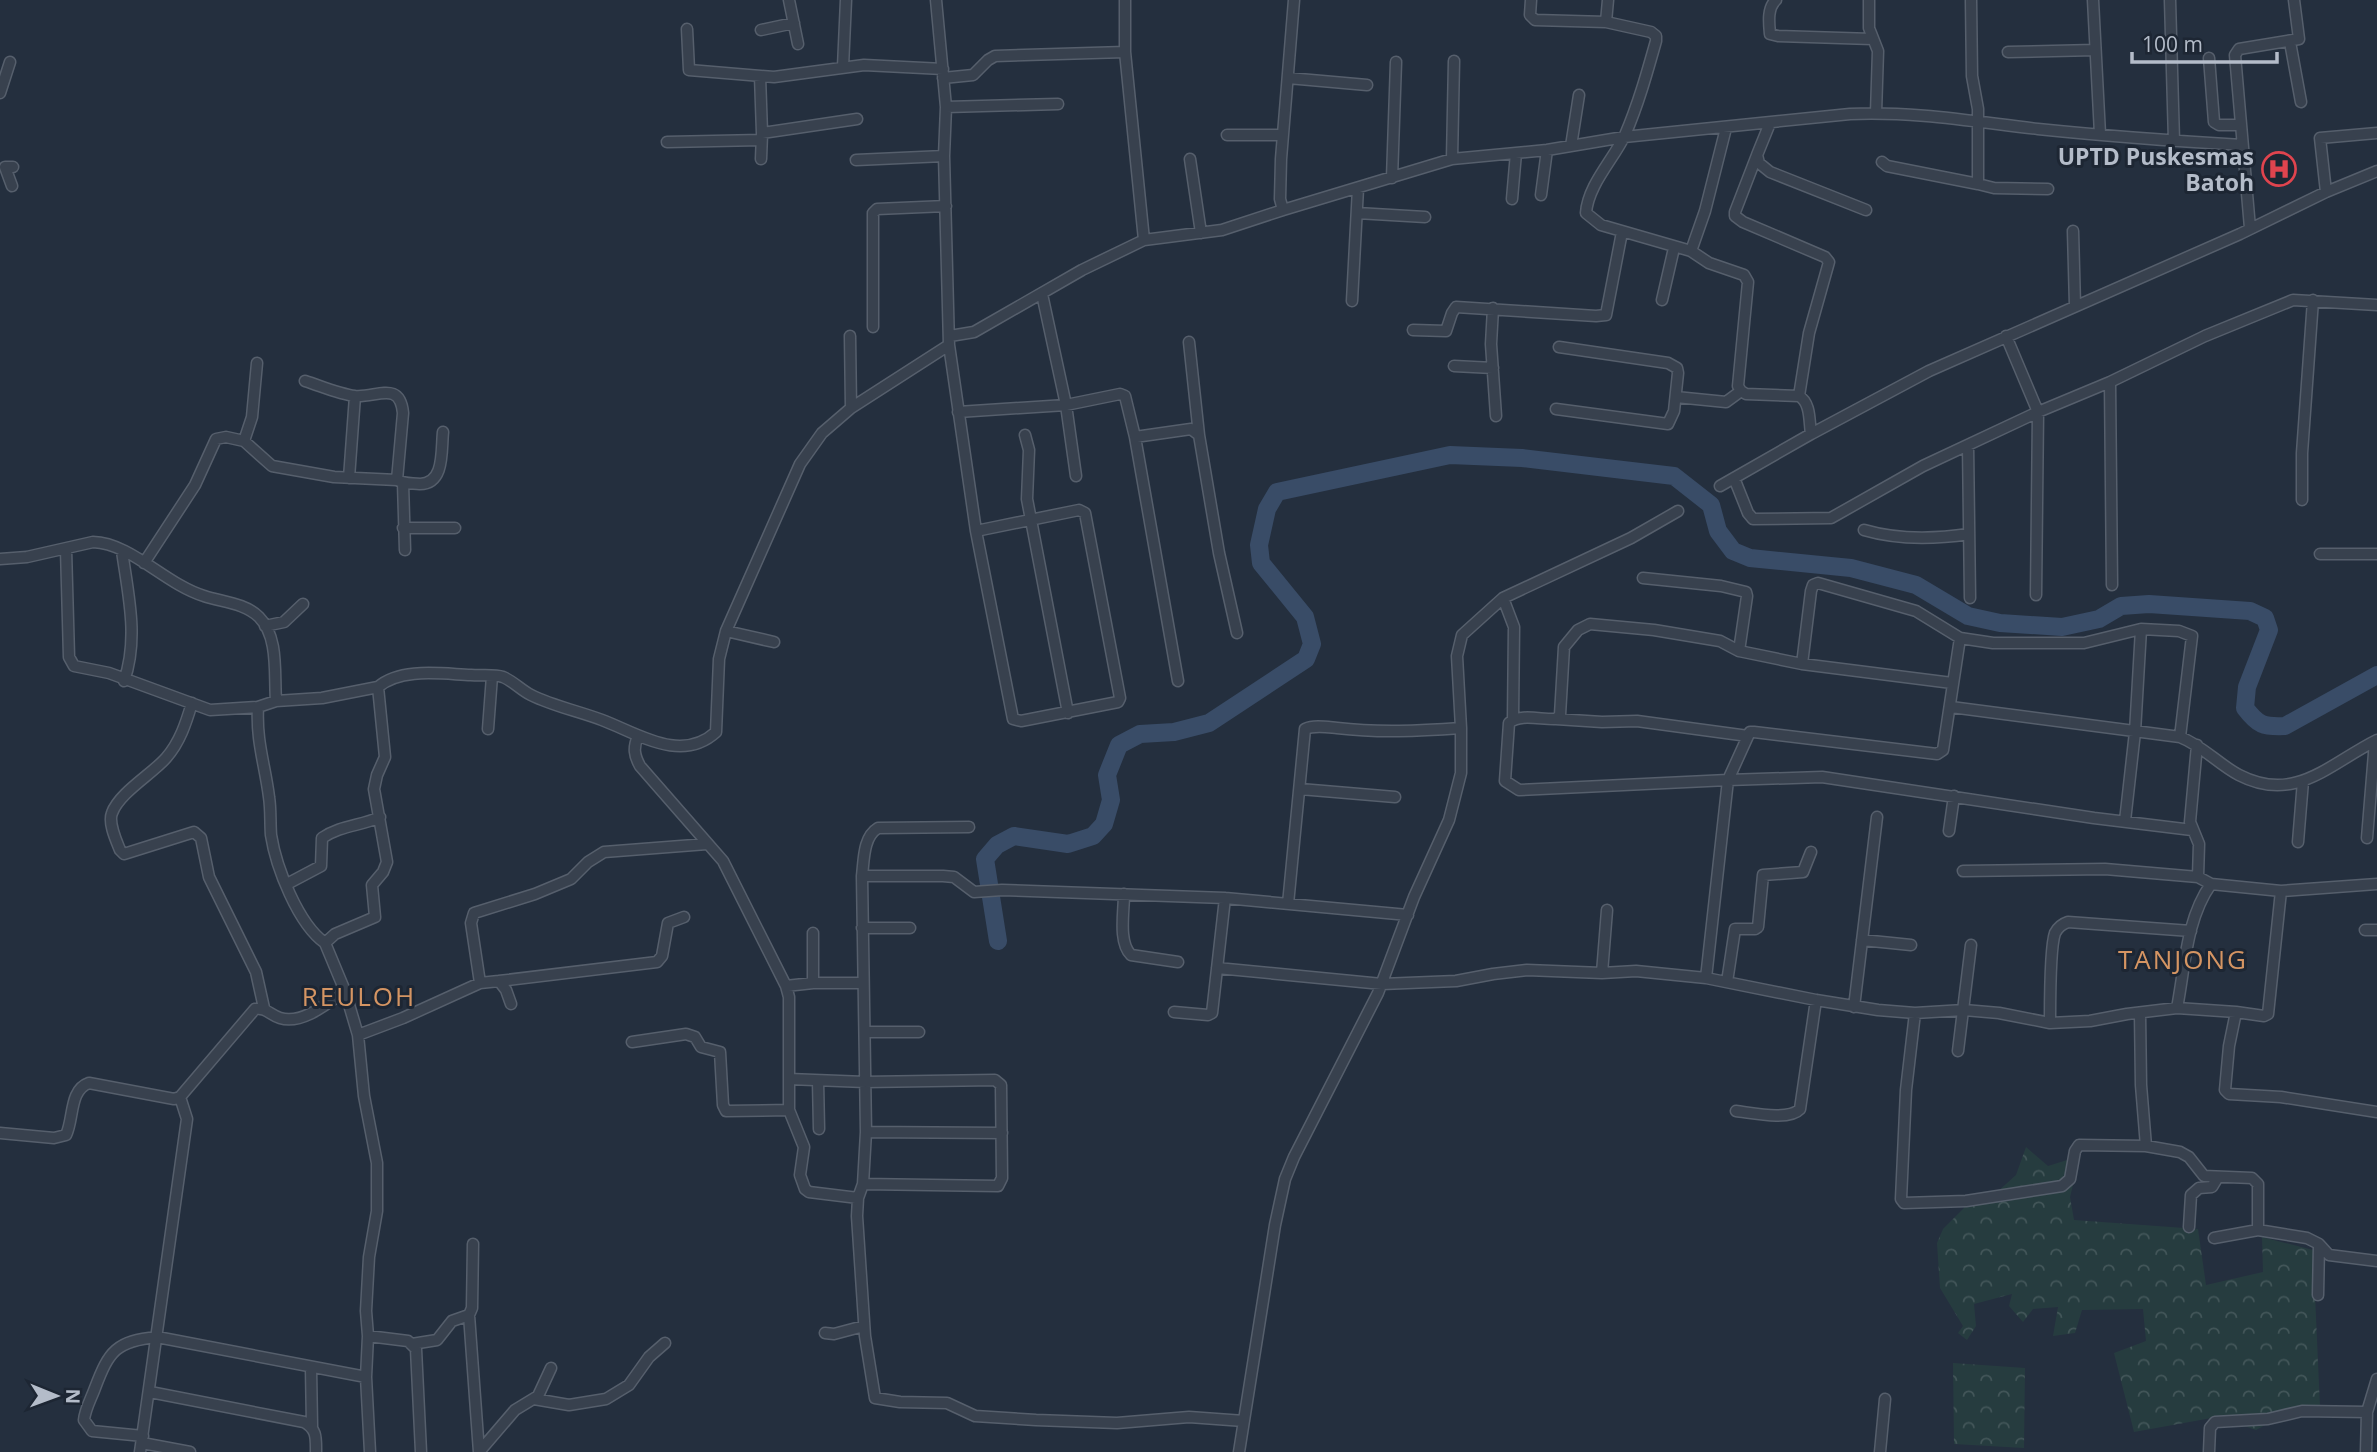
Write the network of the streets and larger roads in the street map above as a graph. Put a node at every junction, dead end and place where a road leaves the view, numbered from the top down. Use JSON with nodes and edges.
{"nodes":[{"id":1,"x":789,"y":0,"type":"edge"},
{"id":2,"x":846,"y":0,"type":"edge"},
{"id":3,"x":936,"y":0,"type":"edge"},
{"id":4,"x":1125,"y":0,"type":"edge"},
{"id":5,"x":1294,"y":0,"type":"edge"},
{"id":6,"x":1531,"y":0,"type":"edge"},
{"id":7,"x":1608,"y":0,"type":"edge"},
{"id":8,"x":1776,"y":0,"type":"edge"},
{"id":9,"x":1869,"y":0,"type":"edge"},
{"id":10,"x":1971,"y":0,"type":"edge"},
{"id":11,"x":2094,"y":0,"type":"edge"},
{"id":12,"x":2170,"y":0,"type":"edge"},
{"id":13,"x":2294,"y":0,"type":"edge"},
{"id":14,"x":1605,"y":22,"type":"junction"},
{"id":15,"x":794,"y":23,"type":"junction"},
{"id":16,"x":687,"y":29,"type":"dead end"},
{"id":17,"x":761,"y":30,"type":"dead end"},
{"id":18,"x":1872,"y":39,"type":"junction"},
{"id":19,"x":2290,"y":42,"type":"junction"},
{"id":20,"x":798,"y":44,"type":"dead end"},
{"id":21,"x":2095,"y":50,"type":"junction"},
{"id":22,"x":1125,"y":52,"type":"junction"},
{"id":23,"x":2008,"y":52,"type":"dead end"},
{"id":24,"x":2209,"y":58,"type":"dead end"},
{"id":25,"x":1454,"y":61,"type":"dead end"},
{"id":26,"x":10,"y":62,"type":"dead end"},
{"id":27,"x":1395,"y":62,"type":"dead end"},
{"id":28,"x":844,"y":67,"type":"junction"},
{"id":29,"x":943,"y":73,"type":"junction"},
{"id":30,"x":760,"y":76,"type":"junction"},
{"id":31,"x":1288,"y":78,"type":"junction"},
{"id":32,"x":1367,"y":85,"type":"dead end"},
{"id":33,"x":0,"y":93,"type":"edge"},
{"id":34,"x":1579,"y":95,"type":"dead end"},
{"id":35,"x":2301,"y":102,"type":"dead end"},
{"id":36,"x":1058,"y":104,"type":"dead end"},
{"id":37,"x":946,"y":107,"type":"junction"},
{"id":38,"x":1876,"y":113,"type":"junction"},
{"id":39,"x":857,"y":119,"type":"dead end"},
{"id":40,"x":1977,"y":120,"type":"junction"},
{"id":41,"x":1770,"y":123,"type":"junction"},
{"id":42,"x":2241,"y":125,"type":"junction"},
{"id":43,"x":1726,"y":128,"type":"junction"},
{"id":44,"x":2377,"y":133,"type":"edge"},
{"id":45,"x":2100,"y":134,"type":"junction"},
{"id":46,"x":1227,"y":135,"type":"dead end"},
{"id":47,"x":1283,"y":135,"type":"junction"},
{"id":48,"x":762,"y":136,"type":"junction"},
{"id":49,"x":1624,"y":137,"type":"junction"},
{"id":50,"x":2174,"y":141,"type":"junction"},
{"id":51,"x":667,"y":142,"type":"dead end"},
{"id":52,"x":2242,"y":145,"type":"junction"},
{"id":53,"x":1571,"y":146,"type":"junction"},
{"id":54,"x":1547,"y":150,"type":"junction"},
{"id":55,"x":1516,"y":153,"type":"junction"},
{"id":56,"x":1757,"y":155,"type":"junction"},
{"id":57,"x":944,"y":156,"type":"junction"},
{"id":58,"x":761,"y":159,"type":"dead end"},
{"id":59,"x":1191,"y":159,"type":"dead end"},
{"id":60,"x":1452,"y":159,"type":"junction"},
{"id":61,"x":856,"y":160,"type":"dead end"},
{"id":62,"x":1882,"y":162,"type":"dead end"},
{"id":63,"x":6,"y":167,"type":"edge"},
{"id":64,"x":2377,"y":171,"type":"edge"},
{"id":65,"x":1392,"y":178,"type":"junction"},
{"id":66,"x":1978,"y":184,"type":"junction"},
{"id":67,"x":12,"y":186,"type":"dead end"},
{"id":68,"x":1358,"y":188,"type":"junction"},
{"id":69,"x":2048,"y":189,"type":"dead end"},
{"id":70,"x":2326,"y":192,"type":"junction"},
{"id":71,"x":1541,"y":195,"type":"dead end"},
{"id":72,"x":1512,"y":199,"type":"dead end"},
{"id":73,"x":946,"y":206,"type":"junction"},
{"id":74,"x":1283,"y":210,"type":"junction"},
{"id":75,"x":1866,"y":210,"type":"dead end"},
{"id":76,"x":1357,"y":213,"type":"junction"},
{"id":77,"x":1425,"y":217,"type":"dead end"},
{"id":78,"x":2250,"y":228,"type":"junction"},
{"id":79,"x":2073,"y":231,"type":"dead end"},
{"id":80,"x":1622,"y":232,"type":"junction"},
{"id":81,"x":1201,"y":233,"type":"junction"},
{"id":82,"x":1144,"y":240,"type":"junction"},
{"id":83,"x":1674,"y":248,"type":"junction"},
{"id":84,"x":1691,"y":251,"type":"junction"},
{"id":85,"x":1042,"y":294,"type":"junction"},
{"id":86,"x":1662,"y":300,"type":"dead end"},
{"id":87,"x":2313,"y":300,"type":"junction"},
{"id":88,"x":1352,"y":301,"type":"dead end"},
{"id":89,"x":2377,"y":305,"type":"edge"},
{"id":90,"x":2076,"y":306,"type":"junction"},
{"id":91,"x":1493,"y":308,"type":"junction"},
{"id":92,"x":873,"y":327,"type":"dead end"},
{"id":93,"x":1413,"y":330,"type":"dead end"},
{"id":94,"x":850,"y":336,"type":"dead end"},
{"id":95,"x":2006,"y":336,"type":"junction"},
{"id":96,"x":949,"y":340,"type":"junction"},
{"id":97,"x":1189,"y":342,"type":"dead end"},
{"id":98,"x":1559,"y":347,"type":"dead end"},
{"id":99,"x":257,"y":363,"type":"dead end"},
{"id":100,"x":1454,"y":366,"type":"dead end"},
{"id":101,"x":1493,"y":368,"type":"junction"},
{"id":102,"x":305,"y":382,"type":"dead end"},
{"id":103,"x":2110,"y":382,"type":"junction"},
{"id":104,"x":1741,"y":391,"type":"junction"},
{"id":105,"x":355,"y":396,"type":"junction"},
{"id":106,"x":1799,"y":396,"type":"junction"},
{"id":107,"x":1676,"y":397,"type":"junction"},
{"id":108,"x":1066,"y":405,"type":"junction"},
{"id":109,"x":851,"y":408,"type":"junction"},
{"id":110,"x":1556,"y":409,"type":"dead end"},
{"id":111,"x":958,"y":412,"type":"junction"},
{"id":112,"x":2038,"y":412,"type":"junction"},
{"id":113,"x":1496,"y":416,"type":"dead end"},
{"id":114,"x":443,"y":432,"type":"dead end"},
{"id":115,"x":1811,"y":434,"type":"junction"},
{"id":116,"x":1026,"y":435,"type":"dead end"},
{"id":117,"x":1199,"y":435,"type":"junction"},
{"id":118,"x":1135,"y":437,"type":"junction"},
{"id":119,"x":244,"y":442,"type":"junction"},
{"id":120,"x":1968,"y":445,"type":"junction"},
{"id":121,"x":1076,"y":475,"type":"dead end"},
{"id":122,"x":349,"y":478,"type":"junction"},
{"id":123,"x":1734,"y":478,"type":"junction"},
{"id":124,"x":400,"y":482,"type":"junction"},
{"id":125,"x":1720,"y":486,"type":"dead end"},
{"id":126,"x":2302,"y":500,"type":"dead end"},
{"id":127,"x":1678,"y":511,"type":"dead end"},
{"id":128,"x":1031,"y":520,"type":"junction"},
{"id":129,"x":403,"y":528,"type":"junction"},
{"id":130,"x":455,"y":528,"type":"dead end"},
{"id":131,"x":1864,"y":530,"type":"dead end"},
{"id":132,"x":976,"y":531,"type":"junction"},
{"id":133,"x":1969,"y":534,"type":"junction"},
{"id":134,"x":66,"y":549,"type":"junction"},
{"id":135,"x":122,"y":551,"type":"junction"},
{"id":136,"x":405,"y":551,"type":"dead end"},
{"id":137,"x":2320,"y":554,"type":"dead end"},
{"id":138,"x":2377,"y":554,"type":"edge"},
{"id":139,"x":0,"y":559,"type":"edge"},
{"id":140,"x":144,"y":563,"type":"junction"},
{"id":141,"x":1643,"y":578,"type":"dead end"},
{"id":142,"x":2112,"y":585,"type":"dead end"},
{"id":143,"x":2036,"y":594,"type":"dead end"},
{"id":144,"x":1503,"y":598,"type":"junction"},
{"id":145,"x":1970,"y":598,"type":"dead end"},
{"id":146,"x":303,"y":604,"type":"dead end"},
{"id":147,"x":265,"y":626,"type":"junction"},
{"id":148,"x":2141,"y":629,"type":"junction"},
{"id":149,"x":726,"y":631,"type":"junction"},
{"id":150,"x":1237,"y":633,"type":"dead end"},
{"id":151,"x":1960,"y":638,"type":"junction"},
{"id":152,"x":774,"y":642,"type":"dead end"},
{"id":153,"x":1739,"y":652,"type":"junction"},
{"id":154,"x":1802,"y":664,"type":"junction"},
{"id":155,"x":492,"y":676,"type":"junction"},
{"id":156,"x":124,"y":681,"type":"junction"},
{"id":157,"x":1178,"y":681,"type":"dead end"},
{"id":158,"x":1952,"y":683,"type":"junction"},
{"id":159,"x":378,"y":687,"type":"junction"},
{"id":160,"x":276,"y":701,"type":"junction"},
{"id":161,"x":192,"y":703,"type":"junction"},
{"id":162,"x":258,"y":707,"type":"junction"},
{"id":163,"x":1951,"y":707,"type":"junction"},
{"id":164,"x":1068,"y":713,"type":"junction"},
{"id":165,"x":1513,"y":719,"type":"junction"},
{"id":166,"x":1556,"y":719,"type":"junction"},
{"id":167,"x":1461,"y":727,"type":"junction"},
{"id":168,"x":488,"y":729,"type":"dead end"},
{"id":169,"x":2135,"y":732,"type":"junction"},
{"id":170,"x":638,"y":736,"type":"junction"},
{"id":171,"x":1748,"y":736,"type":"junction"},
{"id":172,"x":2180,"y":737,"type":"junction"},
{"id":173,"x":2376,"y":741,"type":"edge"},
{"id":174,"x":2196,"y":745,"type":"junction"},
{"id":175,"x":1728,"y":780,"type":"junction"},
{"id":176,"x":2302,"y":782,"type":"junction"},
{"id":177,"x":1300,"y":789,"type":"junction"},
{"id":178,"x":1954,"y":796,"type":"junction"},
{"id":179,"x":1395,"y":797,"type":"dead end"},
{"id":180,"x":380,"y":817,"type":"junction"},
{"id":181,"x":1877,"y":817,"type":"dead end"},
{"id":182,"x":2126,"y":821,"type":"junction"},
{"id":183,"x":970,"y":827,"type":"dead end"},
{"id":184,"x":2192,"y":830,"type":"junction"},
{"id":185,"x":1949,"y":831,"type":"dead end"},
{"id":186,"x":2367,"y":838,"type":"dead end"},
{"id":187,"x":2298,"y":842,"type":"dead end"},
{"id":188,"x":707,"y":844,"type":"junction"},
{"id":189,"x":1811,"y":852,"type":"dead end"},
{"id":190,"x":1963,"y":871,"type":"dead end"},
{"id":191,"x":862,"y":876,"type":"junction"},
{"id":192,"x":2198,"y":877,"type":"junction"},
{"id":193,"x":287,"y":884,"type":"junction"},
{"id":194,"x":2211,"y":884,"type":"junction"},
{"id":195,"x":2377,"y":884,"type":"edge"},
{"id":196,"x":2281,"y":891,"type":"junction"},
{"id":197,"x":1124,"y":894,"type":"junction"},
{"id":198,"x":1225,"y":898,"type":"junction"},
{"id":199,"x":1288,"y":904,"type":"junction"},
{"id":200,"x":1607,"y":909,"type":"dead end"},
{"id":201,"x":1408,"y":915,"type":"junction"},
{"id":202,"x":684,"y":918,"type":"dead end"},
{"id":203,"x":862,"y":928,"type":"junction"},
{"id":204,"x":910,"y":928,"type":"dead end"},
{"id":205,"x":2365,"y":930,"type":"dead end"},
{"id":206,"x":2377,"y":930,"type":"edge"},
{"id":207,"x":2191,"y":931,"type":"junction"},
{"id":208,"x":813,"y":933,"type":"dead end"},
{"id":209,"x":1862,"y":940,"type":"junction"},
{"id":210,"x":326,"y":943,"type":"junction"},
{"id":211,"x":1912,"y":945,"type":"dead end"},
{"id":212,"x":1971,"y":945,"type":"dead end"},
{"id":213,"x":1178,"y":962,"type":"dead end"},
{"id":214,"x":1217,"y":968,"type":"junction"},
{"id":215,"x":1602,"y":973,"type":"junction"},
{"id":216,"x":1706,"y":978,"type":"junction"},
{"id":217,"x":499,"y":981,"type":"junction"},
{"id":218,"x":813,"y":982,"type":"junction"},
{"id":219,"x":1727,"y":982,"type":"junction"},
{"id":220,"x":480,"y":983,"type":"junction"},
{"id":221,"x":863,"y":983,"type":"junction"},
{"id":222,"x":1382,"y":984,"type":"junction"},
{"id":223,"x":786,"y":986,"type":"junction"},
{"id":224,"x":345,"y":992,"type":"junction"},
{"id":225,"x":1816,"y":1000,"type":"junction"},
{"id":226,"x":511,"y":1004,"type":"dead end"},
{"id":227,"x":1854,"y":1007,"type":"junction"},
{"id":228,"x":264,"y":1008,"type":"junction"},
{"id":229,"x":2177,"y":1008,"type":"junction"},
{"id":230,"x":1964,"y":1010,"type":"junction"},
{"id":231,"x":1174,"y":1012,"type":"dead end"},
{"id":232,"x":2236,"y":1012,"type":"junction"},
{"id":233,"x":1914,"y":1013,"type":"junction"},
{"id":234,"x":2140,"y":1014,"type":"junction"},
{"id":235,"x":2050,"y":1023,"type":"junction"},
{"id":236,"x":864,"y":1032,"type":"junction"},
{"id":237,"x":919,"y":1032,"type":"dead end"},
{"id":238,"x":358,"y":1035,"type":"junction"},
{"id":239,"x":632,"y":1042,"type":"dead end"},
{"id":240,"x":1958,"y":1051,"type":"dead end"},
{"id":241,"x":789,"y":1079,"type":"junction"},
{"id":242,"x":818,"y":1081,"type":"junction"},
{"id":243,"x":865,"y":1082,"type":"junction"},
{"id":244,"x":180,"y":1097,"type":"junction"},
{"id":245,"x":789,"y":1110,"type":"junction"},
{"id":246,"x":1736,"y":1111,"type":"dead end"},
{"id":247,"x":2377,"y":1112,"type":"edge"},
{"id":248,"x":819,"y":1129,"type":"dead end"},
{"id":249,"x":866,"y":1132,"type":"junction"},
{"id":250,"x":0,"y":1133,"type":"edge"},
{"id":251,"x":1002,"y":1133,"type":"junction"},
{"id":252,"x":2146,"y":1146,"type":"junction"},
{"id":253,"x":2218,"y":1178,"type":"junction"},
{"id":254,"x":863,"y":1184,"type":"junction"},
{"id":255,"x":858,"y":1198,"type":"junction"},
{"id":256,"x":2189,"y":1227,"type":"dead end"},
{"id":257,"x":2258,"y":1230,"type":"junction"},
{"id":258,"x":2214,"y":1237,"type":"dead end"},
{"id":259,"x":473,"y":1244,"type":"dead end"},
{"id":260,"x":2319,"y":1244,"type":"junction"},
{"id":261,"x":2377,"y":1261,"type":"edge"},
{"id":262,"x":2318,"y":1295,"type":"dead end"},
{"id":263,"x":469,"y":1315,"type":"junction"},
{"id":264,"x":864,"y":1331,"type":"junction"},
{"id":265,"x":825,"y":1333,"type":"dead end"},
{"id":266,"x":368,"y":1336,"type":"junction"},
{"id":267,"x":158,"y":1338,"type":"junction"},
{"id":268,"x":666,"y":1343,"type":"dead end"},
{"id":269,"x":412,"y":1344,"type":"junction"},
{"id":270,"x":311,"y":1368,"type":"junction"},
{"id":271,"x":551,"y":1368,"type":"dead end"},
{"id":272,"x":366,"y":1377,"type":"junction"},
{"id":273,"x":2377,"y":1379,"type":"edge"},
{"id":274,"x":150,"y":1392,"type":"junction"},
{"id":275,"x":534,"y":1399,"type":"junction"},
{"id":276,"x":1885,"y":1399,"type":"dead end"},
{"id":277,"x":2367,"y":1412,"type":"junction"},
{"id":278,"x":1244,"y":1422,"type":"junction"},
{"id":279,"x":312,"y":1426,"type":"junction"},
{"id":280,"x":142,"y":1444,"type":"edge"},
{"id":281,"x":2370,"y":1444,"type":"edge"},
{"id":282,"x":190,"y":1452,"type":"edge"},
{"id":283,"x":316,"y":1452,"type":"edge"},
{"id":284,"x":370,"y":1452,"type":"edge"},
{"id":285,"x":421,"y":1452,"type":"edge"},
{"id":286,"x":479,"y":1452,"type":"edge"},
{"id":287,"x":1239,"y":1452,"type":"edge"},
{"id":288,"x":1880,"y":1452,"type":"edge"},
{"id":289,"x":2208,"y":1452,"type":"edge"}],
"edges":[{"from":1,"to":15,"type":"street"},
{"from":2,"to":28,"type":"street"},
{"from":3,"to":29,"type":"street"},
{"from":4,"to":22,"type":"street"},
{"from":5,"to":31,"type":"street"},
{"from":6,"to":14,"type":"street"},
{"from":7,"to":14,"type":"street"},
{"from":8,"to":18,"type":"street"},
{"from":9,"to":18,"type":"street"},
{"from":10,"to":40,"type":"street"},
{"from":11,"to":21,"type":"street"},
{"from":12,"to":50,"type":"street"},
{"from":13,"to":19,"type":"street"},
{"from":14,"to":49,"type":"street"},
{"from":15,"to":17,"type":"street"},
{"from":15,"to":20,"type":"street"},
{"from":16,"to":30,"type":"street"},
{"from":18,"to":38,"type":"street"},
{"from":19,"to":35,"type":"street"},
{"from":19,"to":42,"type":"street"},
{"from":21,"to":23,"type":"street"},
{"from":21,"to":45,"type":"street"},
{"from":22,"to":29,"type":"street"},
{"from":22,"to":82,"type":"street"},
{"from":24,"to":42,"type":"street"},
{"from":25,"to":60,"type":"street"},
{"from":26,"to":33,"type":"street"},
{"from":27,"to":65,"type":"street"},
{"from":28,"to":29,"type":"street"},
{"from":28,"to":30,"type":"street"},
{"from":29,"to":37,"type":"street"},
{"from":30,"to":48,"type":"street"},
{"from":31,"to":32,"type":"street"},
{"from":31,"to":47,"type":"street"},
{"from":34,"to":53,"type":"street"},
{"from":36,"to":37,"type":"street"},
{"from":37,"to":57,"type":"street"},
{"from":38,"to":40,"type":"street"},
{"from":38,"to":41,"type":"street"},
{"from":39,"to":48,"type":"street"},
{"from":40,"to":45,"type":"street"},
{"from":40,"to":66,"type":"street"},
{"from":41,"to":43,"type":"street"},
{"from":41,"to":56,"type":"street"},
{"from":42,"to":52,"type":"street"},
{"from":43,"to":49,"type":"street"},
{"from":43,"to":84,"type":"street"},
{"from":44,"to":70,"type":"street"},
{"from":45,"to":50,"type":"street"},
{"from":46,"to":47,"type":"street"},
{"from":47,"to":74,"type":"street"},
{"from":48,"to":51,"type":"street"},
{"from":48,"to":58,"type":"street"},
{"from":49,"to":53,"type":"street"},
{"from":49,"to":80,"type":"street"},
{"from":50,"to":52,"type":"street"},
{"from":52,"to":78,"type":"street"},
{"from":53,"to":54,"type":"street"},
{"from":54,"to":55,"type":"street"},
{"from":54,"to":71,"type":"street"},
{"from":55,"to":60,"type":"street"},
{"from":55,"to":72,"type":"street"},
{"from":56,"to":75,"type":"street"},
{"from":56,"to":106,"type":"street"},
{"from":57,"to":61,"type":"street"},
{"from":57,"to":73,"type":"street"},
{"from":59,"to":81,"type":"street"},
{"from":60,"to":65,"type":"street"},
{"from":62,"to":66,"type":"street"},
{"from":63,"to":67,"type":"street"},
{"from":64,"to":70,"type":"street"},
{"from":65,"to":68,"type":"street"},
{"from":66,"to":69,"type":"street"},
{"from":68,"to":74,"type":"street"},
{"from":68,"to":76,"type":"street"},
{"from":70,"to":78,"type":"street"},
{"from":73,"to":92,"type":"street"},
{"from":73,"to":96,"type":"street"},
{"from":74,"to":81,"type":"street"},
{"from":76,"to":77,"type":"street"},
{"from":76,"to":88,"type":"street"},
{"from":78,"to":90,"type":"street"},
{"from":79,"to":90,"type":"street"},
{"from":80,"to":83,"type":"street"},
{"from":80,"to":91,"type":"street"},
{"from":81,"to":82,"type":"street"},
{"from":82,"to":85,"type":"street"},
{"from":83,"to":84,"type":"street"},
{"from":83,"to":86,"type":"street"},
{"from":84,"to":104,"type":"street"},
{"from":85,"to":96,"type":"street"},
{"from":85,"to":108,"type":"street"},
{"from":87,"to":89,"type":"street"},
{"from":87,"to":103,"type":"street"},
{"from":87,"to":126,"type":"street"},
{"from":90,"to":95,"type":"street"},
{"from":91,"to":93,"type":"street"},
{"from":91,"to":101,"type":"street"},
{"from":94,"to":109,"type":"street"},
{"from":95,"to":112,"type":"street"},
{"from":95,"to":115,"type":"street"},
{"from":96,"to":109,"type":"street"},
{"from":96,"to":111,"type":"street"},
{"from":97,"to":117,"type":"street"},
{"from":98,"to":107,"type":"street"},
{"from":99,"to":119,"type":"street"},
{"from":100,"to":101,"type":"street"},
{"from":101,"to":113,"type":"street"},
{"from":102,"to":105,"type":"street"},
{"from":103,"to":112,"type":"street"},
{"from":103,"to":142,"type":"street"},
{"from":104,"to":106,"type":"street"},
{"from":104,"to":107,"type":"street"},
{"from":105,"to":122,"type":"street"},
{"from":105,"to":124,"type":"street"},
{"from":106,"to":115,"type":"street"},
{"from":107,"to":110,"type":"street"},
{"from":108,"to":111,"type":"street"},
{"from":108,"to":118,"type":"street"},
{"from":108,"to":121,"type":"street"},
{"from":109,"to":149,"type":"street"},
{"from":111,"to":132,"type":"street"},
{"from":112,"to":120,"type":"street"},
{"from":112,"to":143,"type":"street"},
{"from":114,"to":124,"type":"street"},
{"from":115,"to":123,"type":"street"},
{"from":116,"to":128,"type":"street"},
{"from":117,"to":118,"type":"street"},
{"from":117,"to":150,"type":"street"},
{"from":118,"to":157,"type":"street"},
{"from":119,"to":122,"type":"street"},
{"from":119,"to":140,"type":"street"},
{"from":120,"to":123,"type":"street"},
{"from":120,"to":133,"type":"street"},
{"from":122,"to":124,"type":"street"},
{"from":123,"to":125,"type":"street"},
{"from":124,"to":129,"type":"street"},
{"from":127,"to":144,"type":"street"},
{"from":128,"to":132,"type":"street"},
{"from":128,"to":164,"type":"street"},
{"from":128,"to":164,"type":"street"},
{"from":129,"to":130,"type":"street"},
{"from":129,"to":136,"type":"street"},
{"from":131,"to":133,"type":"street"},
{"from":132,"to":164,"type":"street"},
{"from":133,"to":145,"type":"street"},
{"from":134,"to":135,"type":"street"},
{"from":134,"to":139,"type":"street"},
{"from":134,"to":156,"type":"street"},
{"from":135,"to":140,"type":"street"},
{"from":135,"to":156,"type":"street"},
{"from":137,"to":138,"type":"street"},
{"from":140,"to":147,"type":"street"},
{"from":141,"to":153,"type":"street"},
{"from":144,"to":165,"type":"street"},
{"from":144,"to":167,"type":"street"},
{"from":146,"to":147,"type":"street"},
{"from":147,"to":160,"type":"street"},
{"from":148,"to":151,"type":"street"},
{"from":148,"to":169,"type":"street"},
{"from":148,"to":172,"type":"street"},
{"from":149,"to":152,"type":"street"},
{"from":149,"to":170,"type":"street"},
{"from":151,"to":154,"type":"street"},
{"from":151,"to":158,"type":"street"},
{"from":153,"to":154,"type":"street"},
{"from":153,"to":166,"type":"street"},
{"from":154,"to":158,"type":"street"},
{"from":155,"to":159,"type":"street"},
{"from":155,"to":168,"type":"street"},
{"from":155,"to":170,"type":"street"},
{"from":156,"to":161,"type":"street"},
{"from":158,"to":163,"type":"street"},
{"from":159,"to":160,"type":"street"},
{"from":159,"to":180,"type":"street"},
{"from":160,"to":162,"type":"street"},
{"from":161,"to":162,"type":"street"},
{"from":161,"to":228,"type":"street"},
{"from":162,"to":193,"type":"street"},
{"from":163,"to":169,"type":"street"},
{"from":163,"to":171,"type":"street"},
{"from":165,"to":166,"type":"street"},
{"from":165,"to":175,"type":"street"},
{"from":166,"to":171,"type":"street"},
{"from":167,"to":177,"type":"street"},
{"from":167,"to":201,"type":"street"},
{"from":169,"to":172,"type":"street"},
{"from":169,"to":182,"type":"street"},
{"from":170,"to":188,"type":"street"},
{"from":171,"to":175,"type":"street"},
{"from":172,"to":174,"type":"street"},
{"from":173,"to":176,"type":"street"},
{"from":173,"to":186,"type":"street"},
{"from":174,"to":176,"type":"street"},
{"from":174,"to":184,"type":"street"},
{"from":175,"to":178,"type":"street"},
{"from":175,"to":216,"type":"street"},
{"from":176,"to":187,"type":"street"},
{"from":177,"to":179,"type":"street"},
{"from":177,"to":199,"type":"street"},
{"from":178,"to":182,"type":"street"},
{"from":178,"to":185,"type":"street"},
{"from":180,"to":193,"type":"street"},
{"from":180,"to":210,"type":"street"},
{"from":181,"to":209,"type":"street"},
{"from":182,"to":184,"type":"street"},
{"from":183,"to":191,"type":"street"},
{"from":184,"to":192,"type":"street"},
{"from":188,"to":220,"type":"street"},
{"from":188,"to":223,"type":"street"},
{"from":189,"to":219,"type":"street"},
{"from":190,"to":192,"type":"street"},
{"from":191,"to":197,"type":"street"},
{"from":191,"to":203,"type":"street"},
{"from":192,"to":194,"type":"street"},
{"from":193,"to":210,"type":"street"},
{"from":194,"to":196,"type":"street"},
{"from":194,"to":207,"type":"street"},
{"from":195,"to":196,"type":"street"},
{"from":196,"to":232,"type":"street"},
{"from":197,"to":198,"type":"street"},
{"from":197,"to":213,"type":"street"},
{"from":198,"to":199,"type":"street"},
{"from":198,"to":214,"type":"street"},
{"from":199,"to":201,"type":"street"},
{"from":200,"to":215,"type":"street"},
{"from":201,"to":222,"type":"street"},
{"from":202,"to":217,"type":"street"},
{"from":203,"to":204,"type":"street"},
{"from":203,"to":221,"type":"street"},
{"from":205,"to":206,"type":"street"},
{"from":207,"to":229,"type":"street"},
{"from":207,"to":235,"type":"street"},
{"from":208,"to":218,"type":"street"},
{"from":209,"to":211,"type":"street"},
{"from":209,"to":227,"type":"street"},
{"from":210,"to":224,"type":"street"},
{"from":212,"to":230,"type":"street"},
{"from":214,"to":222,"type":"street"},
{"from":214,"to":231,"type":"street"},
{"from":215,"to":216,"type":"street"},
{"from":215,"to":222,"type":"street"},
{"from":216,"to":219,"type":"street"},
{"from":217,"to":220,"type":"street"},
{"from":217,"to":226,"type":"street"},
{"from":218,"to":221,"type":"street"},
{"from":218,"to":223,"type":"street"},
{"from":219,"to":225,"type":"street"},
{"from":220,"to":238,"type":"street"},
{"from":221,"to":236,"type":"street"},
{"from":222,"to":278,"type":"street"},
{"from":223,"to":241,"type":"street"},
{"from":224,"to":228,"type":"street"},
{"from":224,"to":238,"type":"street"},
{"from":225,"to":227,"type":"street"},
{"from":225,"to":246,"type":"street"},
{"from":227,"to":233,"type":"street"},
{"from":228,"to":244,"type":"street"},
{"from":229,"to":232,"type":"street"},
{"from":229,"to":234,"type":"street"},
{"from":230,"to":233,"type":"street"},
{"from":230,"to":235,"type":"street"},
{"from":230,"to":240,"type":"street"},
{"from":232,"to":247,"type":"street"},
{"from":233,"to":252,"type":"street"},
{"from":234,"to":235,"type":"street"},
{"from":234,"to":252,"type":"street"},
{"from":236,"to":237,"type":"street"},
{"from":236,"to":243,"type":"street"},
{"from":238,"to":266,"type":"street"},
{"from":239,"to":245,"type":"street"},
{"from":241,"to":242,"type":"street"},
{"from":241,"to":245,"type":"street"},
{"from":242,"to":243,"type":"street"},
{"from":242,"to":248,"type":"street"},
{"from":243,"to":249,"type":"street"},
{"from":243,"to":251,"type":"street"},
{"from":244,"to":250,"type":"street"},
{"from":244,"to":267,"type":"street"},
{"from":245,"to":255,"type":"street"},
{"from":249,"to":251,"type":"street"},
{"from":249,"to":254,"type":"street"},
{"from":251,"to":254,"type":"street"},
{"from":252,"to":253,"type":"street"},
{"from":253,"to":256,"type":"street"},
{"from":253,"to":257,"type":"street"},
{"from":254,"to":255,"type":"street"},
{"from":255,"to":264,"type":"street"},
{"from":257,"to":258,"type":"street"},
{"from":257,"to":260,"type":"street"},
{"from":259,"to":263,"type":"street"},
{"from":260,"to":261,"type":"street"},
{"from":260,"to":262,"type":"street"},
{"from":263,"to":269,"type":"street"},
{"from":263,"to":286,"type":"street"},
{"from":264,"to":265,"type":"street"},
{"from":264,"to":278,"type":"street"},
{"from":266,"to":269,"type":"street"},
{"from":266,"to":272,"type":"street"},
{"from":267,"to":270,"type":"street"},
{"from":267,"to":274,"type":"street"},
{"from":267,"to":280,"type":"street"},
{"from":268,"to":275,"type":"street"},
{"from":269,"to":285,"type":"street"},
{"from":270,"to":272,"type":"street"},
{"from":270,"to":279,"type":"street"},
{"from":271,"to":275,"type":"street"},
{"from":272,"to":284,"type":"street"},
{"from":273,"to":277,"type":"street"},
{"from":274,"to":279,"type":"street"},
{"from":274,"to":280,"type":"street"},
{"from":275,"to":286,"type":"street"},
{"from":276,"to":288,"type":"street"},
{"from":277,"to":281,"type":"street"},
{"from":277,"to":289,"type":"street"},
{"from":278,"to":287,"type":"street"},
{"from":279,"to":283,"type":"street"},
{"from":280,"to":282,"type":"street"}]}
